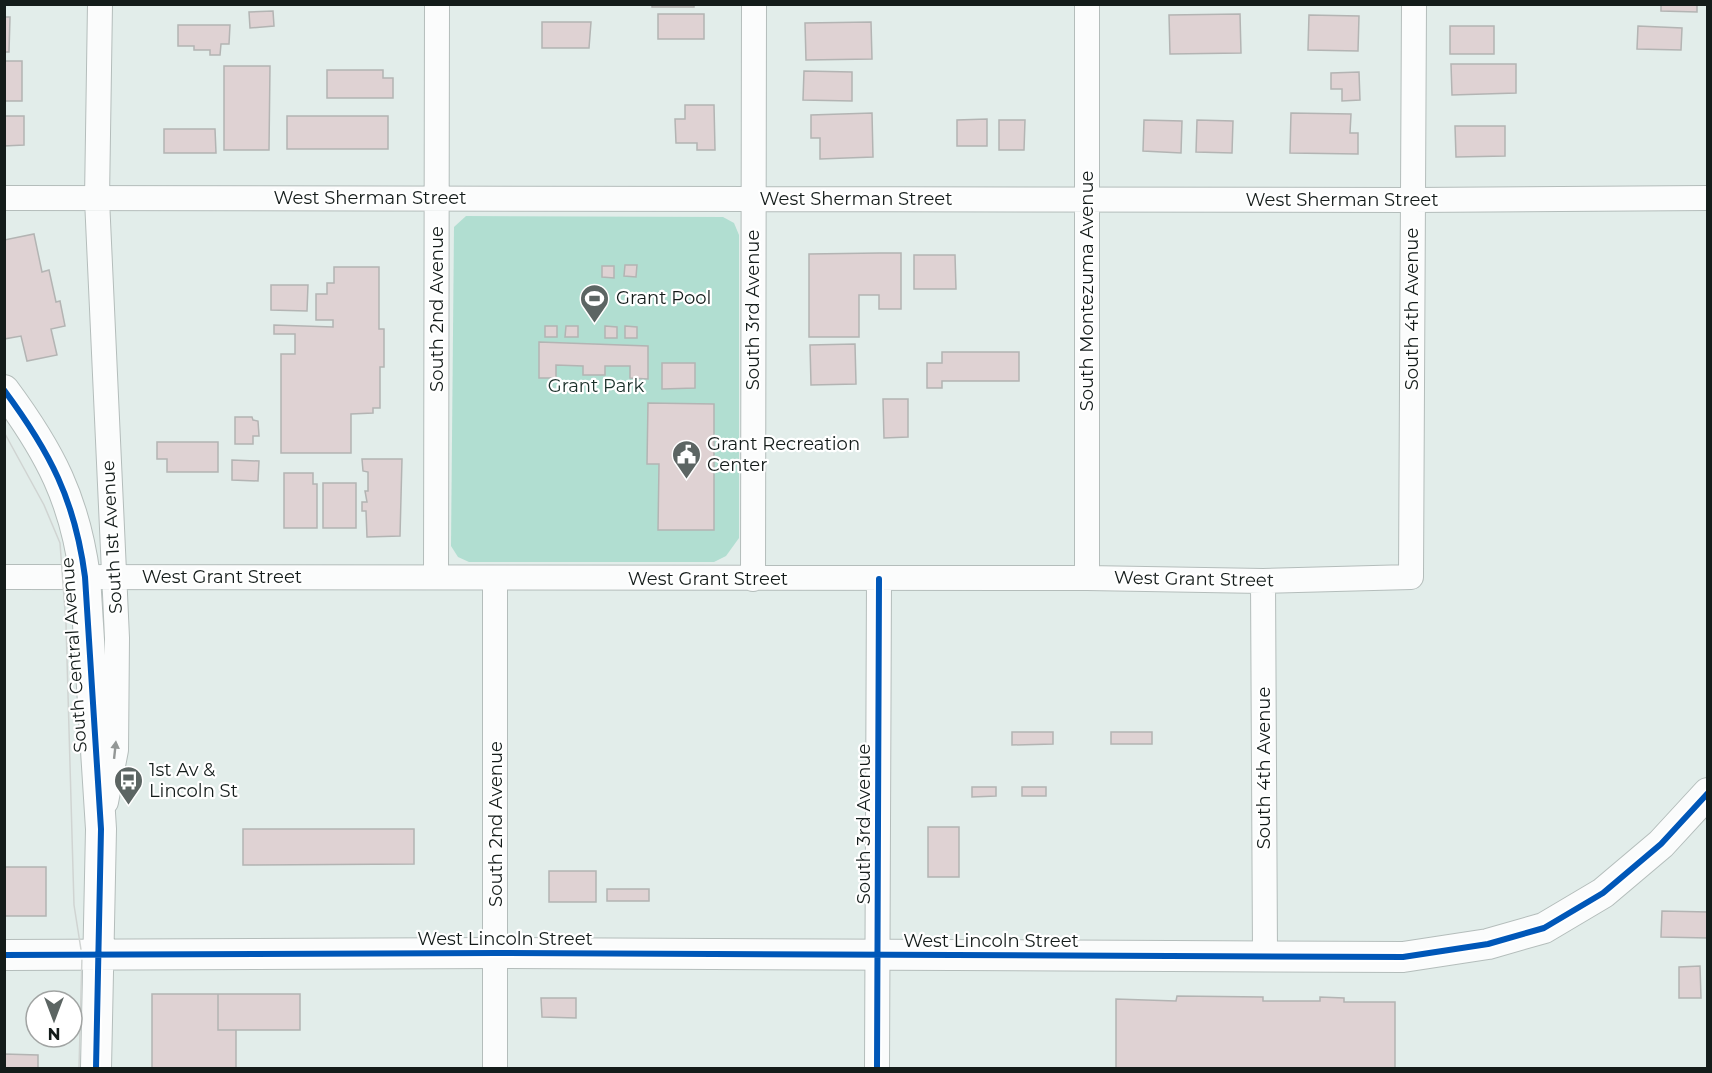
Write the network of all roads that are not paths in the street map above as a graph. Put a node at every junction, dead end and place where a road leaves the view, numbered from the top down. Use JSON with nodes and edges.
{"nodes":[{"id":1,"x":100,"y":4,"type":"edge"},
{"id":2,"x":437,"y":4,"type":"edge"},
{"id":3,"x":754,"y":4,"type":"edge"},
{"id":4,"x":1087,"y":4,"type":"edge"},
{"id":5,"x":1414,"y":4,"type":"edge"},
{"id":6,"x":438,"y":197,"type":"junction"},
{"id":7,"x":4,"y":198,"type":"edge"},
{"id":8,"x":97,"y":198,"type":"junction"},
{"id":9,"x":1707,"y":198,"type":"edge"},
{"id":10,"x":753,"y":199,"type":"junction"},
{"id":11,"x":1087,"y":199,"type":"junction"},
{"id":12,"x":1413,"y":200,"type":"junction"},
{"id":13,"x":4,"y":390,"type":"edge"},
{"id":14,"x":4,"y":577,"type":"edge"},
{"id":15,"x":436,"y":577,"type":"junction"},
{"id":16,"x":99,"y":578,"type":"junction"},
{"id":17,"x":1087,"y":578,"type":"junction"},
{"id":18,"x":1411,"y":578,"type":"joint"},
{"id":19,"x":495,"y":579,"type":"junction"},
{"id":20,"x":753,"y":579,"type":"junction"},
{"id":21,"x":879,"y":579,"type":"junction"},
{"id":22,"x":1263,"y":581,"type":"junction"},
{"id":23,"x":1707,"y":793,"type":"edge"},
{"id":24,"x":496,"y":953,"type":"junction"},
{"id":25,"x":4,"y":955,"type":"edge"},
{"id":26,"x":1265,"y":955,"type":"junction"},
{"id":27,"x":98,"y":956,"type":"junction"},
{"id":28,"x":878,"y":956,"type":"junction"},
{"id":29,"x":96,"y":1068,"type":"edge"},
{"id":30,"x":495,"y":1068,"type":"edge"},
{"id":31,"x":877,"y":1068,"type":"edge"}],
"edges":[{"from":1,"to":8,"type":"street","name":"South 1st Avenue"},
{"from":2,"to":6,"type":"street","name":"South 2nd Avenue"},
{"from":3,"to":10,"type":"street","name":"South 3rd Avenue"},
{"from":4,"to":11,"type":"street","name":"South Montezuma Avenue"},
{"from":5,"to":12,"type":"street","name":"South 4th Avenue"},
{"from":6,"to":8,"type":"street","name":"West Sherman Street"},
{"from":6,"to":10,"type":"street","name":"West Sherman Street"},
{"from":6,"to":15,"type":"street","name":"South 2nd Avenue"},
{"from":7,"to":8,"type":"street","name":"West Sherman Street"},
{"from":8,"to":16,"type":"street","name":"South 1st Avenue"},
{"from":9,"to":12,"type":"street","name":"West Sherman Street"},
{"from":10,"to":11,"type":"street","name":"West Sherman Street"},
{"from":10,"to":20,"type":"street","name":"South 3rd Avenue"},
{"from":11,"to":12,"type":"street","name":"West Sherman Street"},
{"from":11,"to":17,"type":"street","name":"South Montezuma Avenue"},
{"from":12,"to":18,"type":"street","name":"South 4th Avenue"},
{"from":13,"to":16,"type":"main road","name":"South Central Avenue"},
{"from":14,"to":16,"type":"street","name":"West Grant Street"},
{"from":15,"to":16,"type":"street","name":"West Grant Street"},
{"from":15,"to":19,"type":"street","name":"West Grant Street"},
{"from":27,"to":16,"type":"main road","name":"South Central Avenue","one_way":true},
{"from":17,"to":21,"type":"street","name":"West Grant Street"},
{"from":17,"to":22,"type":"street","name":"West Grant Street"},
{"from":18,"to":22,"type":"street","name":"West Grant Street"},
{"from":19,"to":20,"type":"street","name":"West Grant Street"},
{"from":19,"to":24,"type":"street","name":"South 2nd Avenue"},
{"from":20,"to":21,"type":"street","name":"West Grant Street"},
{"from":21,"to":28,"type":"street","name":"South 3rd Avenue"},
{"from":22,"to":26,"type":"street","name":"South 4th Avenue"},
{"from":23,"to":26,"type":"main road","name":"West Lincoln Street"},
{"from":24,"to":27,"type":"main road","name":"West Lincoln Street"},
{"from":24,"to":28,"type":"main road","name":"West Lincoln Street"},
{"from":24,"to":30,"type":"street","name":"South 2nd Avenue"},
{"from":25,"to":27,"type":"main road","name":"West Lincoln Street"},
{"from":26,"to":28,"type":"main road","name":"West Lincoln Street"},
{"from":27,"to":29,"type":"main road"},
{"from":28,"to":31,"type":"street","name":"South 3rd Avenue"}]}
